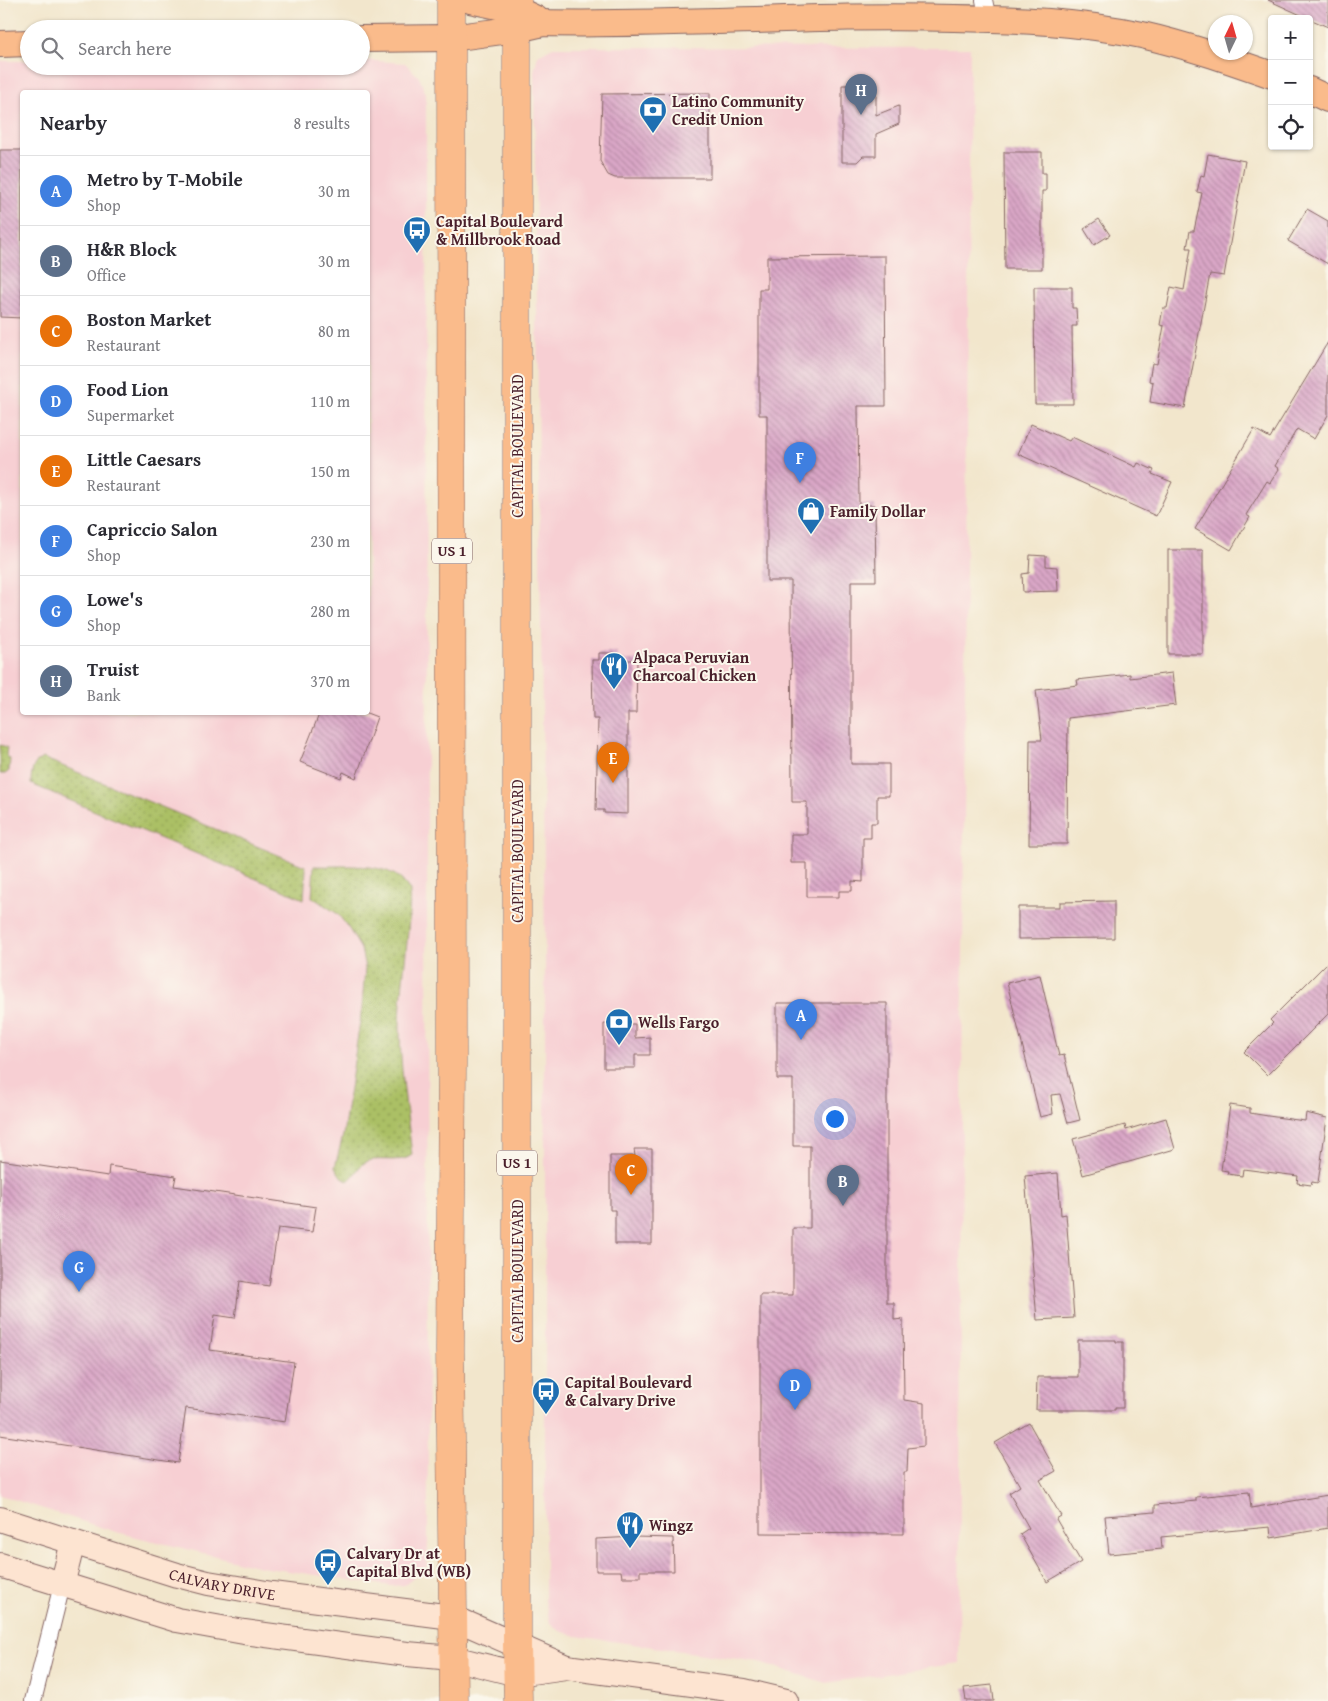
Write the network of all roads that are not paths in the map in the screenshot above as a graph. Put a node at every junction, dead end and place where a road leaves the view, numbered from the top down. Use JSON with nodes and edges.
{"nodes":[{"id":1,"x":451,"y":0,"type":"edge"},
{"id":2,"x":470,"y":0,"type":"edge"},
{"id":3,"x":986,"y":9,"type":"edge"},
{"id":4,"x":524,"y":15,"type":"edge"},
{"id":5,"x":370,"y":38,"type":"edge"},
{"id":6,"x":451,"y":38,"type":"junction"},
{"id":7,"x":20,"y":43,"type":"edge"},
{"id":8,"x":0,"y":44,"type":"edge"},
{"id":9,"x":1268,"y":74,"type":"edge"},
{"id":10,"x":1313,"y":92,"type":"edge"},
{"id":11,"x":1328,"y":99,"type":"edge"},
{"id":12,"x":0,"y":1519,"type":"edge"},
{"id":13,"x":73,"y":1542,"type":"junction"},
{"id":14,"x":0,"y":1565,"type":"edge"},
{"id":15,"x":62,"y":1585,"type":"junction"},
{"id":16,"x":452,"y":1617,"type":"junction"},
{"id":17,"x":517,"y":1645,"type":"junction"},
{"id":18,"x":453,"y":1658,"type":"junction"},
{"id":19,"x":566,"y":1667,"type":"junction"},
{"id":20,"x":517,"y":1674,"type":"junction"},
{"id":21,"x":33,"y":1701,"type":"edge"},
{"id":22,"x":454,"y":1701,"type":"edge"},
{"id":23,"x":518,"y":1701,"type":"edge"},
{"id":24,"x":786,"y":1701,"type":"edge"}],
"edges":[{"from":1,"to":6,"type":"highway","number":"US 1"},
{"from":2,"to":4,"type":"main road"},
{"from":3,"to":4,"type":"main road"},
{"from":3,"to":9,"type":"main road"},
{"from":4,"to":6,"type":"main road"},
{"from":4,"to":17,"type":"highway","name":"CAPITAL BOULEVARD","number":"US 1"},
{"from":5,"to":6,"type":"main road"},
{"from":6,"to":16,"type":"highway","number":"US 1"},
{"from":7,"to":8,"type":"main road"},
{"from":10,"to":11,"type":"main road"},
{"from":12,"to":13,"type":"street","name":"CALVARY DRIVE"},
{"from":13,"to":15,"type":"street"},
{"from":13,"to":16,"type":"street","name":"CALVARY DRIVE"},
{"from":14,"to":15,"type":"street"},
{"from":15,"to":18,"type":"street"},
{"from":15,"to":21,"type":"street"},
{"from":16,"to":17,"type":"street","name":"CALVARY DRIVE"},
{"from":16,"to":18,"type":"highway","number":"US 1"},
{"from":17,"to":19,"type":"street"},
{"from":17,"to":20,"type":"highway","name":"CAPITAL BOULEVARD","number":"US 1"},
{"from":18,"to":20,"type":"street"},
{"from":18,"to":22,"type":"highway","number":"US 1"},
{"from":19,"to":20,"type":"street"},
{"from":19,"to":24,"type":"street"},
{"from":20,"to":23,"type":"highway","name":"CAPITAL BOULEVARD","number":"US 1"}]}
